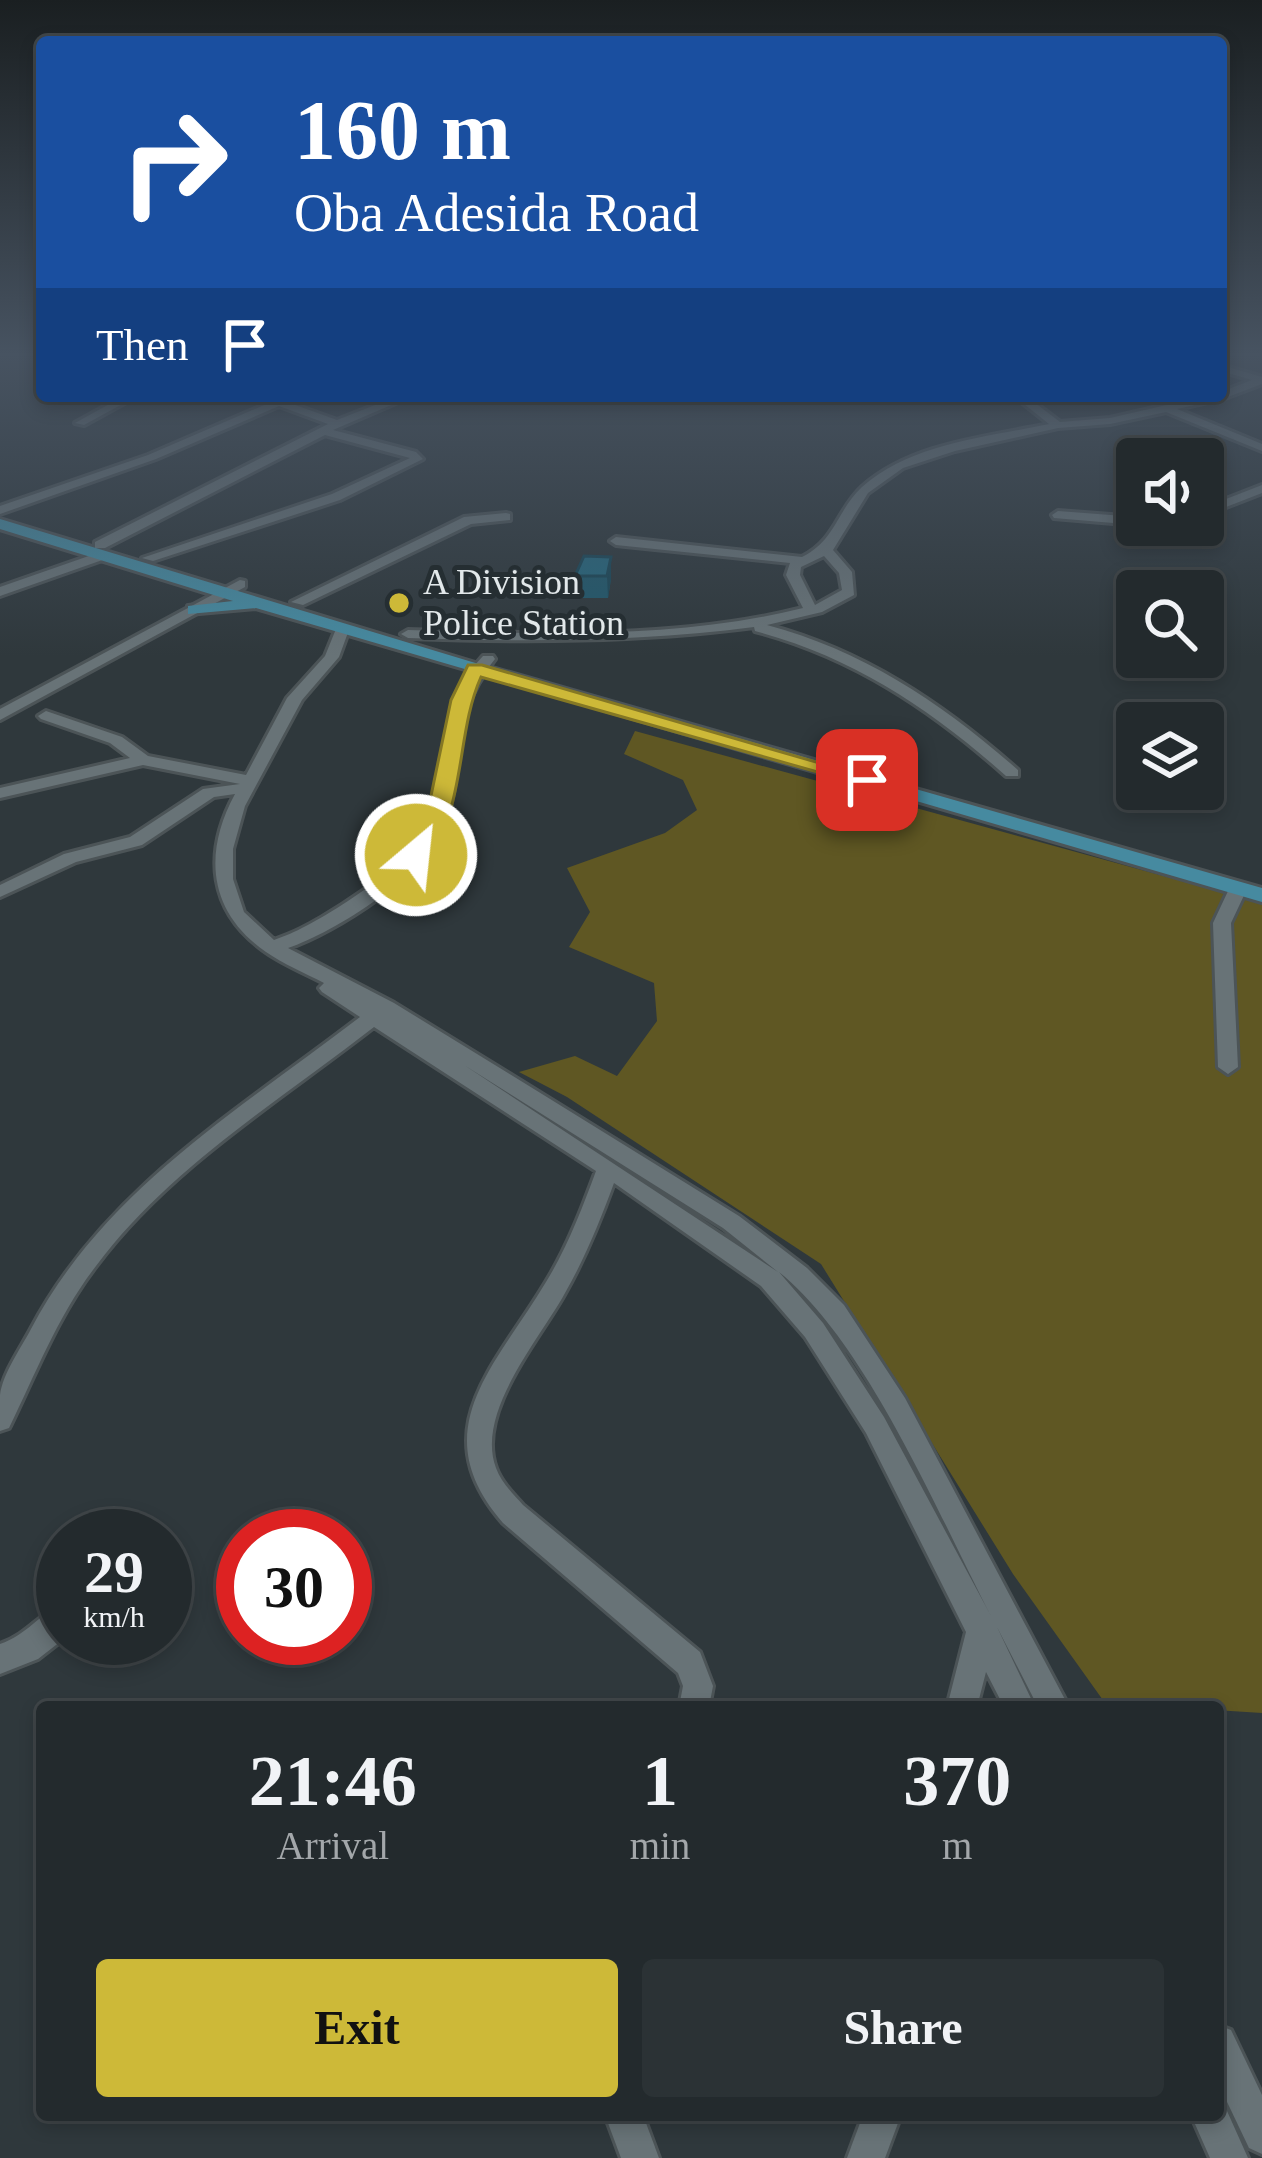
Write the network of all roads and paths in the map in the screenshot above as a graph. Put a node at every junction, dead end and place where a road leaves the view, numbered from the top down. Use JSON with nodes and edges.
{"nodes":[{"id":1,"x":157,"y":455,"type":"edge"},
{"id":2,"x":280,"y":455,"type":"edge"},
{"id":3,"x":413,"y":455,"type":"edge"},
{"id":4,"x":932,"y":455,"type":"edge"},
{"id":5,"x":1262,"y":489,"type":"edge"},
{"id":6,"x":1224,"y":504,"type":"edge"},
{"id":7,"x":1058,"y":515,"type":"dead end"},
{"id":8,"x":3,"y":517,"type":"edge"},
{"id":9,"x":506,"y":517,"type":"dead end"},
{"id":10,"x":1116,"y":519,"type":"edge"},
{"id":11,"x":616,"y":541,"type":"dead end"},
{"id":12,"x":102,"y":550,"type":"junction"},
{"id":13,"x":826,"y":550,"type":"junction"},
{"id":14,"x":148,"y":558,"type":"junction"},
{"id":15,"x":800,"y":560,"type":"junction"},
{"id":16,"x":176,"y":576,"type":"junction"},
{"id":17,"x":225,"y":585,"type":"junction"},
{"id":18,"x":0,"y":592,"type":"edge"},
{"id":19,"x":298,"y":602,"type":"junction"},
{"id":20,"x":271,"y":604,"type":"junction"},
{"id":21,"x":186,"y":608,"type":"junction"},
{"id":22,"x":811,"y":610,"type":"junction"},
{"id":23,"x":753,"y":626,"type":"junction"},
{"id":24,"x":343,"y":627,"type":"junction"},
{"id":25,"x":409,"y":634,"type":"junction"},
{"id":26,"x":514,"y":639,"type":"junction"},
{"id":27,"x":478,"y":661,"type":"junction"},
{"id":28,"x":0,"y":704,"type":"edge"},
{"id":29,"x":0,"y":715,"type":"edge"},
{"id":30,"x":46,"y":716,"type":"dead end"},
{"id":31,"x":143,"y":760,"type":"junction"},
{"id":32,"x":1012,"y":773,"type":"dead end"},
{"id":33,"x":245,"y":784,"type":"junction"},
{"id":34,"x":0,"y":793,"type":"edge"},
{"id":35,"x":1262,"y":878,"type":"edge"},
{"id":36,"x":1238,"y":889,"type":"junction"},
{"id":37,"x":0,"y":892,"type":"edge"},
{"id":38,"x":1262,"y":895,"type":"edge"},
{"id":39,"x":312,"y":932,"type":"junction"},
{"id":40,"x":271,"y":947,"type":"junction"},
{"id":41,"x":305,"y":967,"type":"junction"},
{"id":42,"x":370,"y":1018,"type":"junction"},
{"id":43,"x":1228,"y":1067,"type":"dead end"},
{"id":44,"x":608,"y":1168,"type":"junction"},
{"id":45,"x":0,"y":1420,"type":"edge"},
{"id":46,"x":982,"y":1627,"type":"junction"},
{"id":47,"x":36,"y":1642,"type":"edge"},
{"id":48,"x":0,"y":1659,"type":"edge"},
{"id":49,"x":695,"y":1701,"type":"edge"},
{"id":50,"x":964,"y":1701,"type":"edge"},
{"id":51,"x":1017,"y":1701,"type":"edge"},
{"id":52,"x":1051,"y":1701,"type":"edge"},
{"id":53,"x":1224,"y":2056,"type":"edge"},
{"id":54,"x":626,"y":2121,"type":"edge"},
{"id":55,"x":880,"y":2121,"type":"edge"},
{"id":56,"x":1213,"y":2121,"type":"edge"},
{"id":57,"x":1262,"y":2135,"type":"edge"},
{"id":58,"x":640,"y":2158,"type":"edge"},
{"id":59,"x":866,"y":2158,"type":"edge"},
{"id":60,"x":1229,"y":2158,"type":"edge"}],
"edges":[{"from":1,"to":8,"type":"street"},
{"from":2,"to":12,"type":"street"},
{"from":3,"to":14,"type":"street"},
{"from":4,"to":13,"type":"street"},
{"from":5,"to":6,"type":"street"},
{"from":7,"to":10,"type":"street"},
{"from":8,"to":12,"type":"main road"},
{"from":9,"to":19,"type":"street"},
{"from":11,"to":15,"type":"street"},
{"from":12,"to":14,"type":"main road"},
{"from":12,"to":16,"type":"main road"},
{"from":12,"to":18,"type":"street"},
{"from":13,"to":15,"type":"street"},
{"from":13,"to":22,"type":"street"},
{"from":14,"to":17,"type":"main road"},
{"from":15,"to":22,"type":"street"},
{"from":16,"to":17,"type":"main road"},
{"from":16,"to":21,"type":"main road"},
{"from":17,"to":19,"type":"main road"},
{"from":17,"to":20,"type":"main road"},
{"from":17,"to":21,"type":"street"},
{"from":19,"to":25,"type":"main road"},
{"from":20,"to":21,"type":"main road"},
{"from":20,"to":24,"type":"main road"},
{"from":21,"to":28,"type":"street"},
{"from":21,"to":29,"type":"street"},
{"from":22,"to":23,"type":"street"},
{"from":23,"to":26,"type":"street"},
{"from":23,"to":32,"type":"street"},
{"from":24,"to":27,"type":"main road"},
{"from":24,"to":33,"type":"street"},
{"from":25,"to":26,"type":"street"},
{"from":25,"to":27,"type":"main road"},
{"from":26,"to":27,"type":"street"},
{"from":27,"to":35,"type":"main road"},
{"from":27,"to":36,"type":"main road"},
{"from":27,"to":39,"type":"street"},
{"from":30,"to":31,"type":"street"},
{"from":31,"to":33,"type":"street"},
{"from":31,"to":34,"type":"street"},
{"from":33,"to":37,"type":"street"},
{"from":33,"to":40,"type":"street"},
{"from":36,"to":38,"type":"main road"},
{"from":36,"to":43,"type":"street"},
{"from":39,"to":40,"type":"street"},
{"from":39,"to":41,"type":"street"},
{"from":40,"to":41,"type":"street"},
{"from":41,"to":42,"type":"street"},
{"from":41,"to":52,"type":"street"},
{"from":42,"to":44,"type":"street"},
{"from":42,"to":45,"type":"street"},
{"from":44,"to":46,"type":"street"},
{"from":44,"to":49,"type":"street"},
{"from":46,"to":50,"type":"street"},
{"from":46,"to":51,"type":"street"},
{"from":47,"to":48,"type":"street"},
{"from":53,"to":57,"type":"street"},
{"from":54,"to":58,"type":"street"},
{"from":55,"to":59,"type":"street"},
{"from":56,"to":60,"type":"street"}]}
